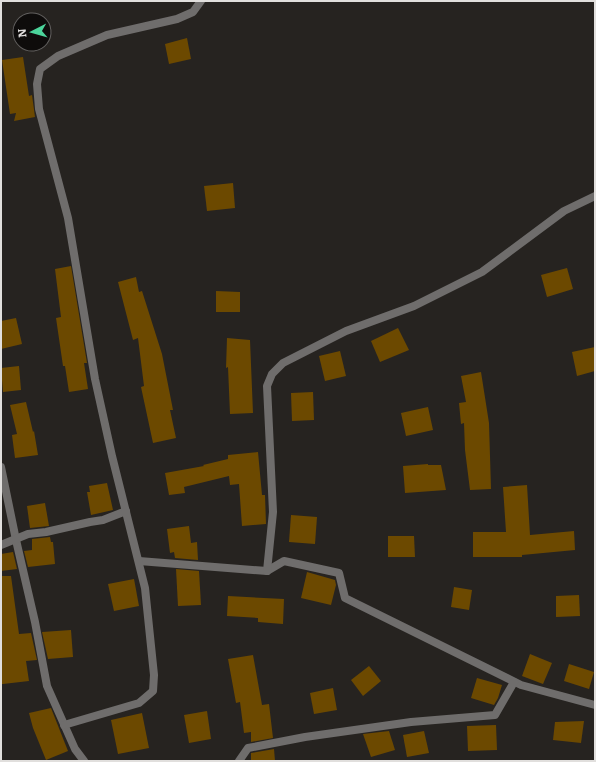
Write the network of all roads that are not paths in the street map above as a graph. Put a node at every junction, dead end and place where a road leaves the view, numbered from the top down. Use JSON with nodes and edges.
{"nodes":[{"id":1,"x":201,"y":1,"type":"edge"},
{"id":2,"x":595,"y":196,"type":"edge"},
{"id":3,"x":1,"y":467,"type":"edge"},
{"id":4,"x":126,"y":511,"type":"junction"},
{"id":5,"x":16,"y":540,"type":"junction"},
{"id":6,"x":1,"y":545,"type":"edge"},
{"id":7,"x":139,"y":561,"type":"junction"},
{"id":8,"x":267,"y":571,"type":"junction"},
{"id":9,"x":514,"y":682,"type":"junction"},
{"id":10,"x":595,"y":705,"type":"edge"},
{"id":11,"x":64,"y":725,"type":"junction"},
{"id":12,"x":84,"y":761,"type":"edge"},
{"id":13,"x":239,"y":761,"type":"edge"}],
"edges":[{"from":1,"to":4,"type":"street"},
{"from":2,"to":8,"type":"street"},
{"from":3,"to":5,"type":"street"},
{"from":4,"to":5,"type":"street"},
{"from":4,"to":7,"type":"street"},
{"from":5,"to":6,"type":"street"},
{"from":5,"to":11,"type":"street"},
{"from":7,"to":8,"type":"street"},
{"from":7,"to":11,"type":"street"},
{"from":8,"to":9,"type":"street"},
{"from":9,"to":10,"type":"street"},
{"from":9,"to":13,"type":"street"},
{"from":11,"to":12,"type":"street"}]}
